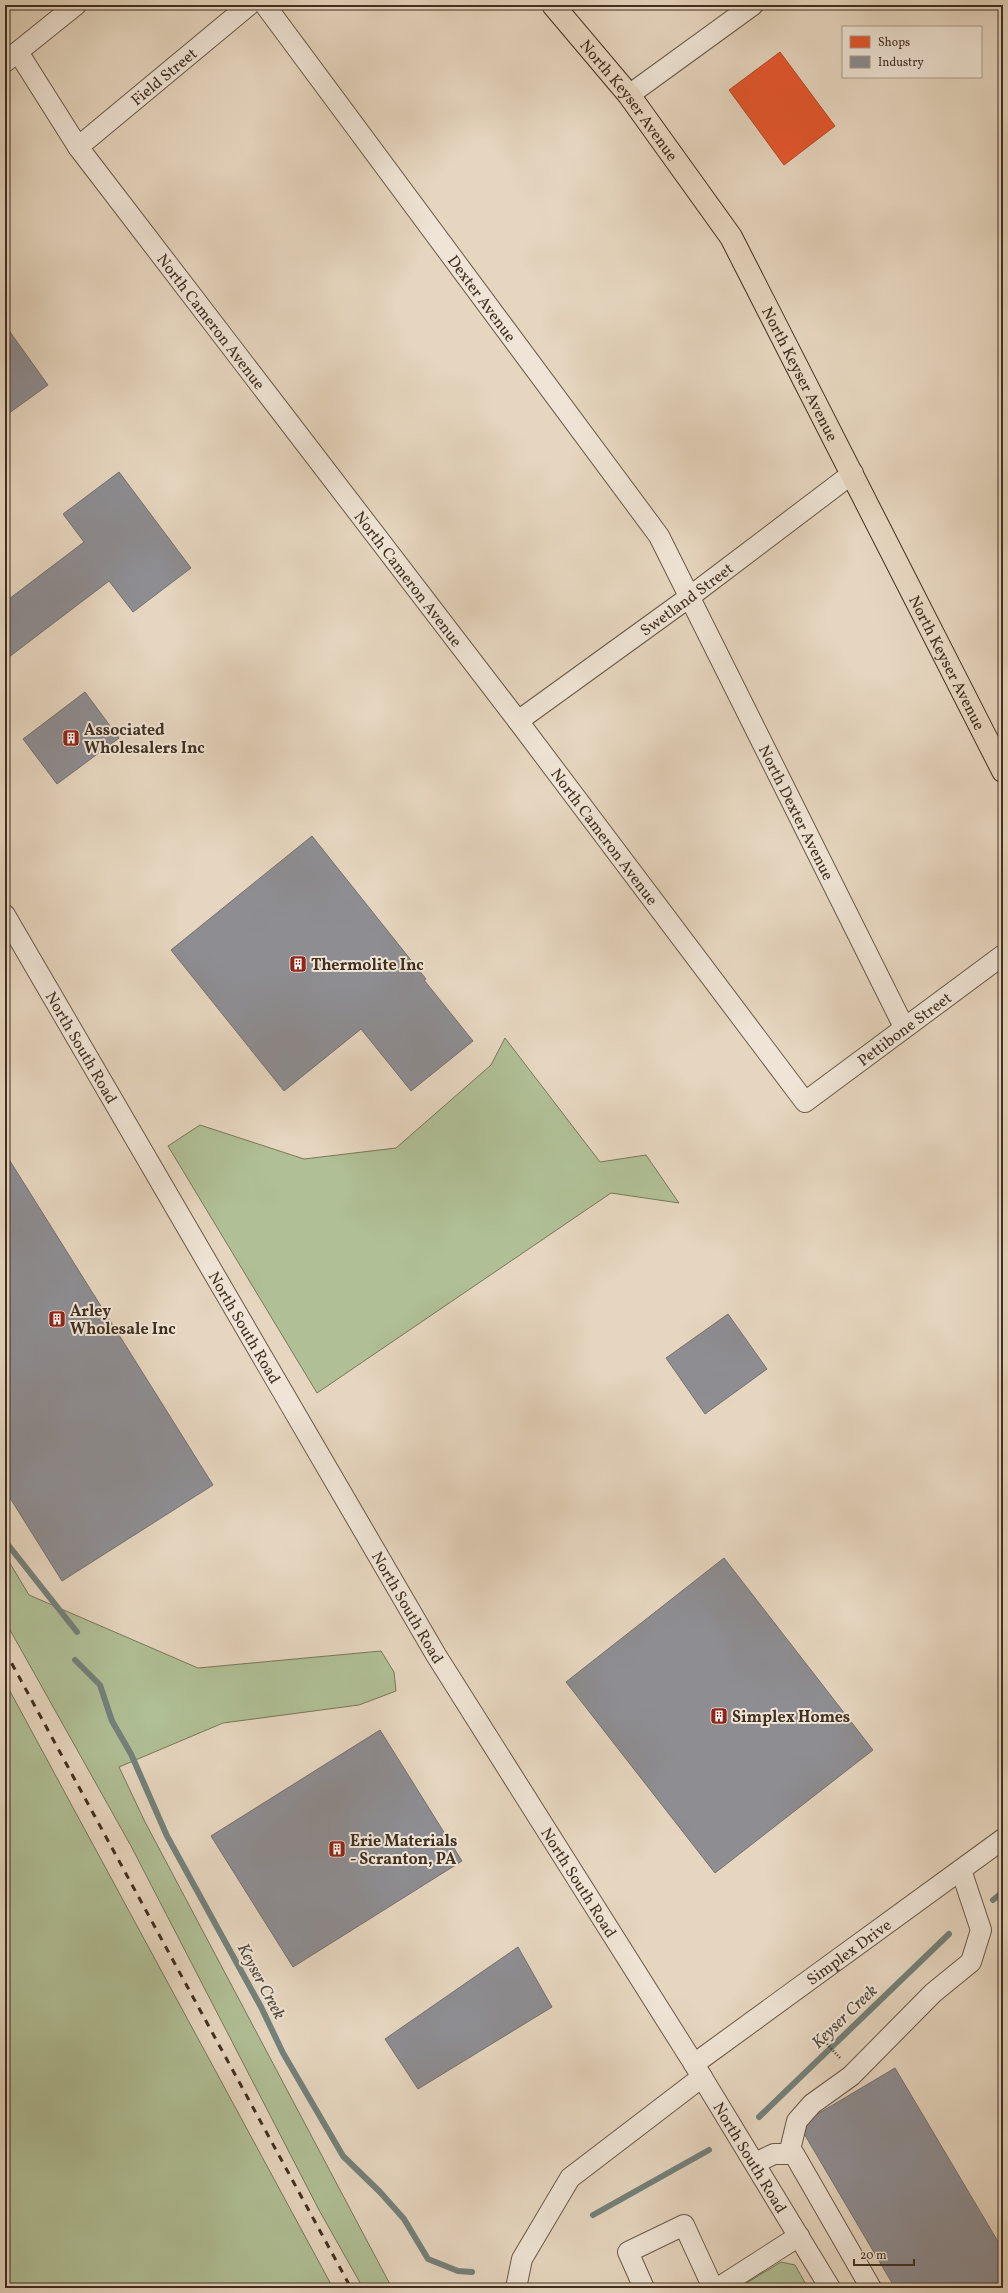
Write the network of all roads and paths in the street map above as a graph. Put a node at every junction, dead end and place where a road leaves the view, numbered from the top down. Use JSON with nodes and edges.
{"nodes":[{"id":1,"x":76,"y":5,"type":"edge"},
{"id":2,"x":250,"y":5,"type":"edge"},
{"id":3,"x":265,"y":5,"type":"edge"},
{"id":4,"x":553,"y":5,"type":"edge"},
{"id":5,"x":753,"y":5,"type":"edge"},
{"id":6,"x":51,"y":12,"type":"edge"},
{"id":7,"x":12,"y":57,"type":"edge"},
{"id":8,"x":629,"y":94,"type":"junction"},
{"id":9,"x":78,"y":147,"type":"junction"},
{"id":10,"x":853,"y":473,"type":"junction"},
{"id":11,"x":688,"y":598,"type":"junction"},
{"id":12,"x":518,"y":721,"type":"junction"},
{"id":13,"x":1003,"y":771,"type":"edge"},
{"id":14,"x":5,"y":915,"type":"edge"},
{"id":15,"x":1003,"y":955,"type":"edge"},
{"id":16,"x":904,"y":1028,"type":"junction"},
{"id":17,"x":805,"y":1102,"type":"joint"},
{"id":18,"x":1003,"y":1839,"type":"edge"},
{"id":19,"x":961,"y":1870,"type":"junction"},
{"id":20,"x":827,"y":2044,"type":"dead end"},
{"id":21,"x":842,"y":2061,"type":"dead end"},
{"id":22,"x":698,"y":2070,"type":"junction"},
{"id":23,"x":789,"y":2154,"type":"junction"},
{"id":24,"x":755,"y":2163,"type":"junction"},
{"id":25,"x":798,"y":2236,"type":"junction"},
{"id":26,"x":516,"y":2288,"type":"edge"},
{"id":27,"x":644,"y":2288,"type":"edge"},
{"id":28,"x":713,"y":2288,"type":"edge"},
{"id":29,"x":718,"y":2288,"type":"edge"},
{"id":30,"x":830,"y":2288,"type":"edge"},
{"id":31,"x":871,"y":2288,"type":"edge"}],
"edges":[{"from":1,"to":6,"type":"street"},
{"from":2,"to":9,"type":"street","name":"Field Street"},
{"from":3,"to":11,"type":"street","name":"Dexter Avenue"},
{"from":4,"to":8,"type":"main road","name":"North Keyser Avenue"},
{"from":5,"to":8,"type":"street"},
{"from":6,"to":7,"type":"street"},
{"from":7,"to":9,"type":"street","name":"North Cameron Avenue"},
{"from":8,"to":10,"type":"main road","name":"North Keyser Avenue"},
{"from":9,"to":12,"type":"street","name":"North Cameron Avenue"},
{"from":10,"to":11,"type":"street","name":"Swetland Street"},
{"from":10,"to":13,"type":"main road","name":"North Keyser Avenue"},
{"from":11,"to":12,"type":"street","name":"Swetland Street"},
{"from":11,"to":16,"type":"street","name":"North Dexter Avenue"},
{"from":12,"to":17,"type":"street","name":"North Cameron Avenue"},
{"from":14,"to":22,"type":"street","name":"North South Road"},
{"from":15,"to":16,"type":"street","name":"Pettibone Street"},
{"from":16,"to":17,"type":"street","name":"Pettibone Street"},
{"from":18,"to":19,"type":"street","name":"Simplex Drive"},
{"from":19,"to":22,"type":"street","name":"Simplex Drive"},
{"from":19,"to":23,"type":"street"},
{"from":20,"to":21,"type":"path"},
{"from":22,"to":24,"type":"street","name":"North South Road"},
{"from":22,"to":26,"type":"street","name":"Simplex Drive"},
{"from":23,"to":24,"type":"street"},
{"from":23,"to":31,"type":"street"},
{"from":24,"to":25,"type":"street","name":"North South Road"},
{"from":25,"to":29,"type":"street"},
{"from":25,"to":30,"type":"street","name":"North South Road"},
{"from":27,"to":28,"type":"street"}]}
